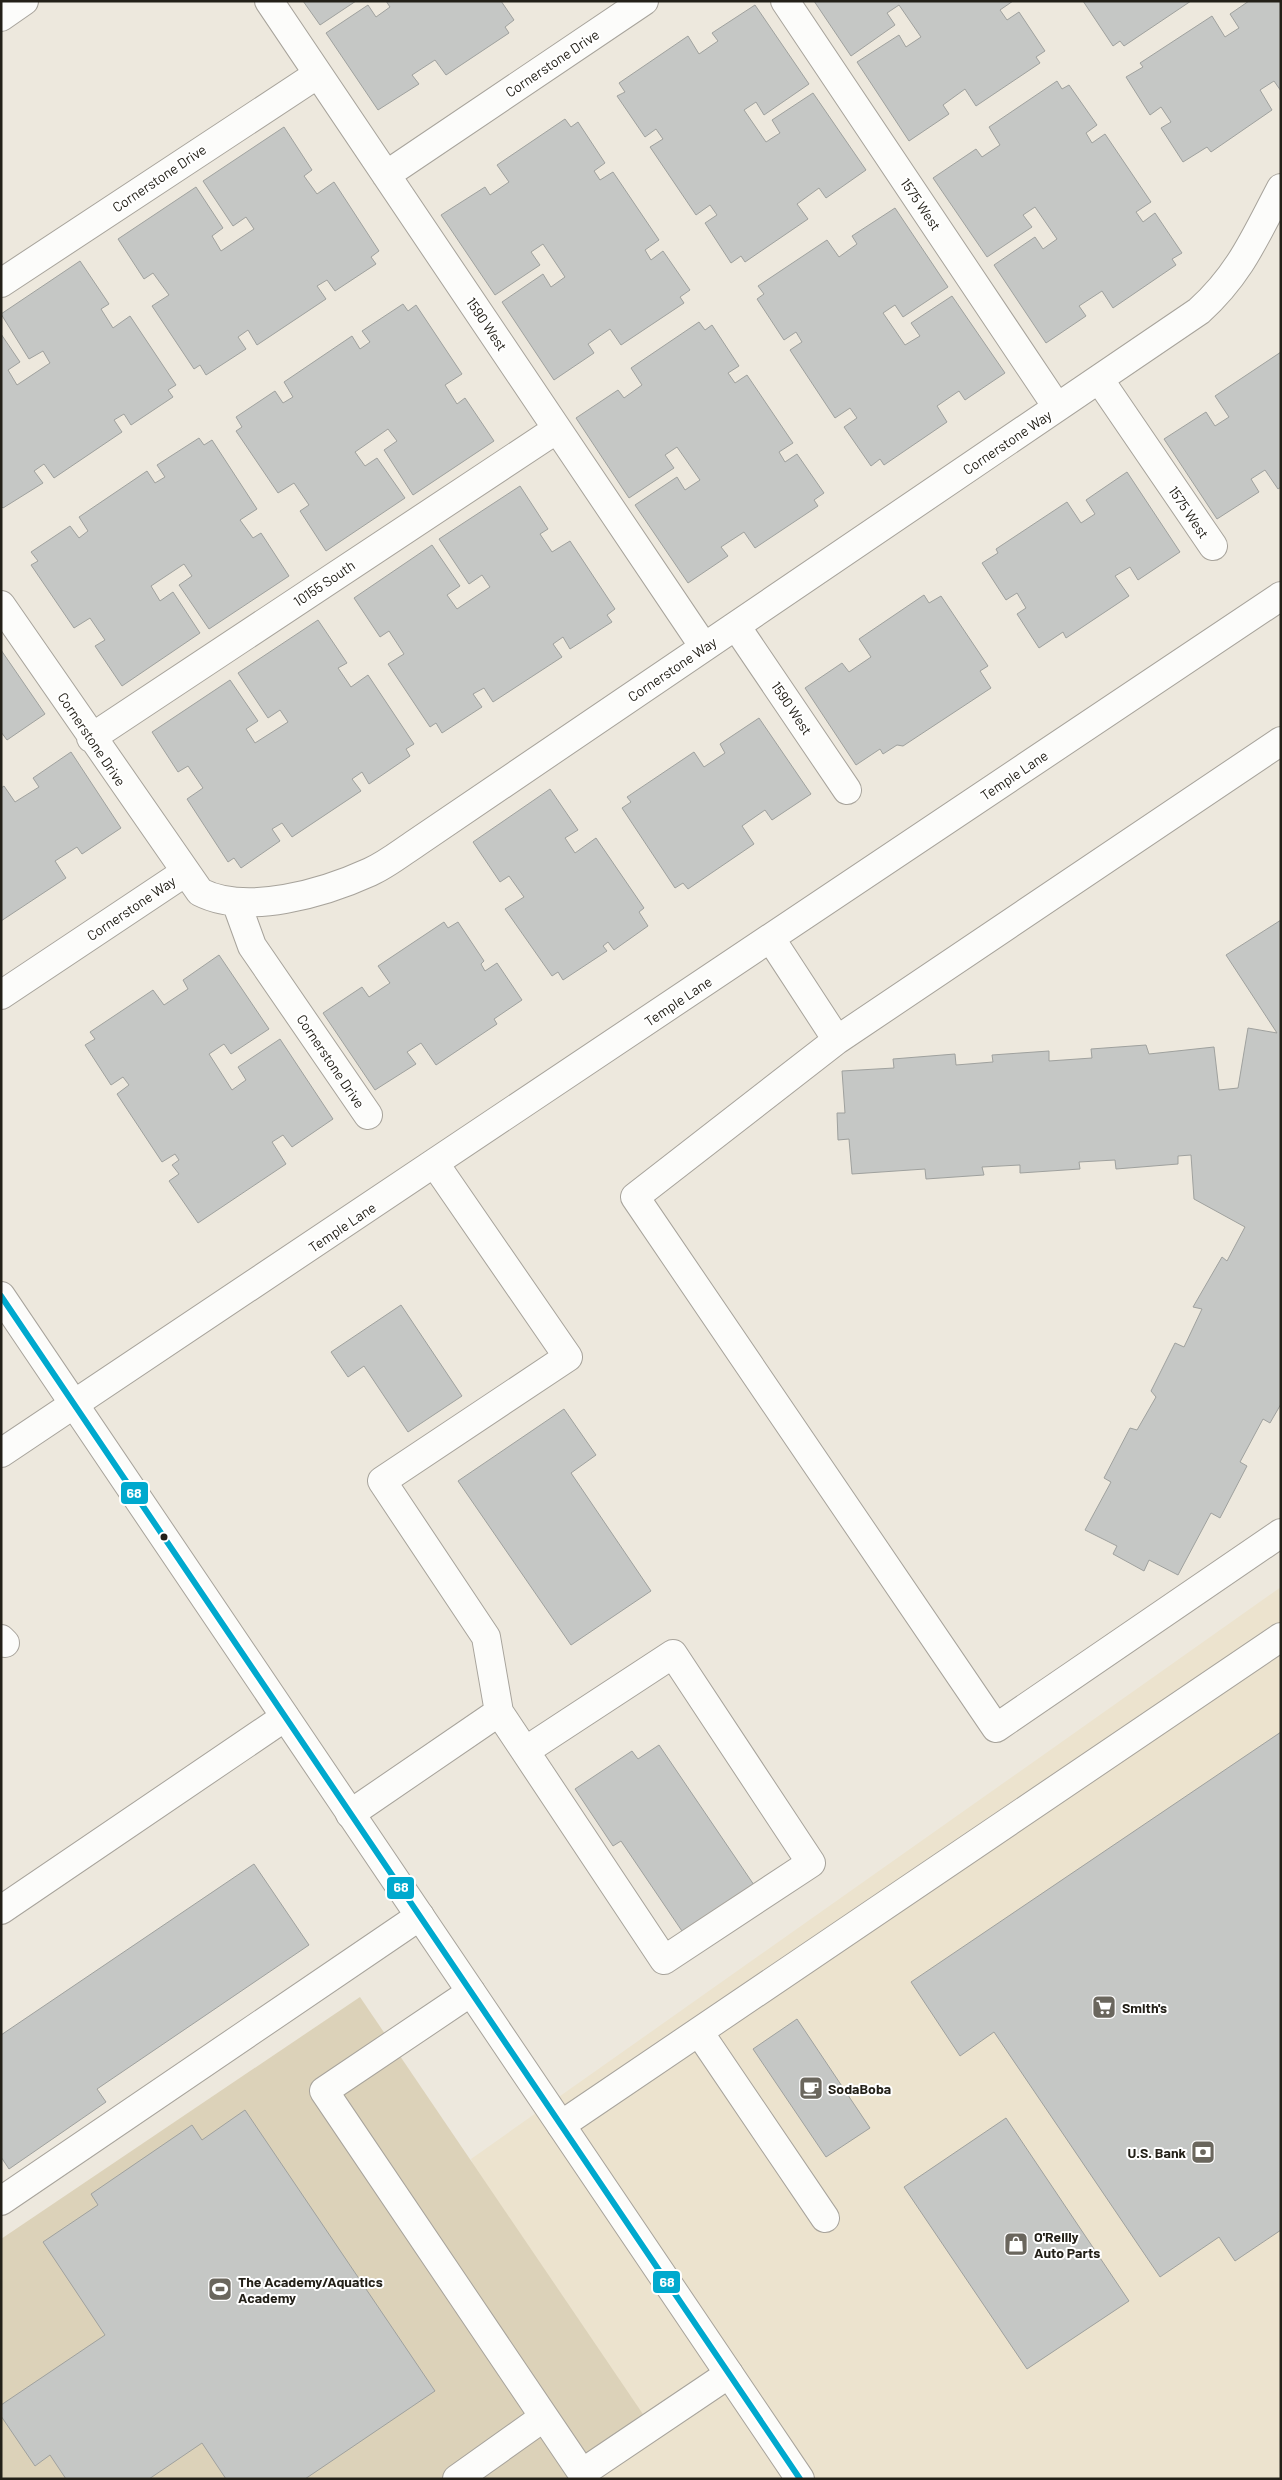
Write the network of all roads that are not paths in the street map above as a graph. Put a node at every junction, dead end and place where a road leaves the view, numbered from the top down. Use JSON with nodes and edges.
{"nodes":[{"id":1,"x":24,"y":1,"type":"edge"},
{"id":2,"x":269,"y":1,"type":"edge"},
{"id":3,"x":644,"y":1,"type":"edge"},
{"id":4,"x":785,"y":1,"type":"edge"},
{"id":5,"x":1,"y":17,"type":"edge"},
{"id":6,"x":318,"y":74,"type":"junction"},
{"id":7,"x":386,"y":175,"type":"junction"},
{"id":8,"x":1281,"y":188,"type":"edge"},
{"id":9,"x":1,"y":283,"type":"edge"},
{"id":10,"x":1099,"y":379,"type":"junction"},
{"id":11,"x":1057,"y":408,"type":"junction"},
{"id":12,"x":557,"y":428,"type":"junction"},
{"id":13,"x":1212,"y":546,"type":"dead end"},
{"id":14,"x":1281,"y":596,"type":"edge"},
{"id":15,"x":1,"y":605,"type":"edge"},
{"id":16,"x":736,"y":626,"type":"junction"},
{"id":17,"x":704,"y":648,"type":"junction"},
{"id":18,"x":91,"y":738,"type":"junction"},
{"id":19,"x":1281,"y":741,"type":"edge"},
{"id":20,"x":847,"y":790,"type":"dead end"},
{"id":21,"x":184,"y":872,"type":"junction"},
{"id":22,"x":236,"y":902,"type":"junction"},
{"id":23,"x":771,"y":939,"type":"junction"},
{"id":24,"x":1,"y":995,"type":"edge"},
{"id":25,"x":837,"y":1040,"type":"junction"},
{"id":26,"x":368,"y":1115,"type":"dead end"},
{"id":27,"x":436,"y":1164,"type":"junction"},
{"id":28,"x":1,"y":1296,"type":"edge"},
{"id":29,"x":75,"y":1405,"type":"junction"},
{"id":30,"x":1,"y":1453,"type":"edge"},
{"id":31,"x":1281,"y":1533,"type":"edge"},
{"id":32,"x":1281,"y":1637,"type":"edge"},
{"id":33,"x":499,"y":1712,"type":"junction"},
{"id":34,"x":285,"y":1717,"type":"junction"},
{"id":35,"x":525,"y":1751,"type":"junction"},
{"id":36,"x":350,"y":1814,"type":"junction"},
{"id":37,"x":1,"y":1910,"type":"edge"},
{"id":38,"x":420,"y":1916,"type":"junction"},
{"id":39,"x":471,"y":1992,"type":"junction"},
{"id":40,"x":699,"y":2032,"type":"junction"},
{"id":41,"x":561,"y":2125,"type":"junction"},
{"id":42,"x":1,"y":2201,"type":"edge"},
{"id":43,"x":825,"y":2218,"type":"dead end"},
{"id":44,"x":729,"y":2374,"type":"junction"},
{"id":45,"x":544,"y":2417,"type":"junction"},
{"id":46,"x":457,"y":2479,"type":"edge"},
{"id":47,"x":800,"y":2479,"type":"edge"}],
"edges":[{"from":1,"to":5,"type":"street"},
{"from":2,"to":6,"type":"street","name":"1590 West"},
{"from":3,"to":7,"type":"street","name":"Cornerstone Drive"},
{"from":4,"to":11,"type":"street","name":"1575 West"},
{"from":6,"to":7,"type":"street","name":"1590 West"},
{"from":6,"to":9,"type":"street","name":"Cornerstone Drive"},
{"from":7,"to":12,"type":"street","name":"1590 West"},
{"from":8,"to":10,"type":"street","name":"Cornerstone Way"},
{"from":10,"to":11,"type":"street","name":"Cornerstone Way"},
{"from":10,"to":13,"type":"street","name":"1575 West"},
{"from":11,"to":16,"type":"street","name":"Cornerstone Way"},
{"from":12,"to":17,"type":"street","name":"1590 West"},
{"from":12,"to":18,"type":"street","name":"10155 South"},
{"from":14,"to":23,"type":"street","name":"Temple Lane"},
{"from":15,"to":18,"type":"street","name":"Cornerstone Drive"},
{"from":16,"to":17,"type":"street","name":"Cornerstone Way"},
{"from":16,"to":20,"type":"street","name":"1590 West"},
{"from":17,"to":22,"type":"street","name":"Cornerstone Way"},
{"from":18,"to":21,"type":"street","name":"Cornerstone Drive"},
{"from":19,"to":25,"type":"street"},
{"from":21,"to":22,"type":"street","name":"Cornerstone Way"},
{"from":21,"to":24,"type":"street","name":"Cornerstone Way"},
{"from":22,"to":26,"type":"street","name":"Cornerstone Drive"},
{"from":23,"to":25,"type":"street"},
{"from":23,"to":27,"type":"street","name":"Temple Lane"},
{"from":25,"to":31,"type":"street"},
{"from":27,"to":29,"type":"street","name":"Temple Lane"},
{"from":27,"to":33,"type":"street"},
{"from":28,"to":29,"type":"street"},
{"from":29,"to":30,"type":"street","name":"Temple Lane"},
{"from":29,"to":34,"type":"street"},
{"from":32,"to":40,"type":"street"},
{"from":33,"to":35,"type":"street"},
{"from":33,"to":36,"type":"street"},
{"from":34,"to":36,"type":"street"},
{"from":34,"to":37,"type":"street"},
{"from":35,"to":35,"type":"street"},
{"from":36,"to":38,"type":"street"},
{"from":38,"to":39,"type":"street"},
{"from":38,"to":42,"type":"street"},
{"from":39,"to":41,"type":"street"},
{"from":39,"to":45,"type":"street"},
{"from":40,"to":41,"type":"street"},
{"from":40,"to":43,"type":"street"},
{"from":41,"to":44,"type":"street"},
{"from":44,"to":45,"type":"street"},
{"from":44,"to":47,"type":"street"},
{"from":45,"to":46,"type":"street"}]}
